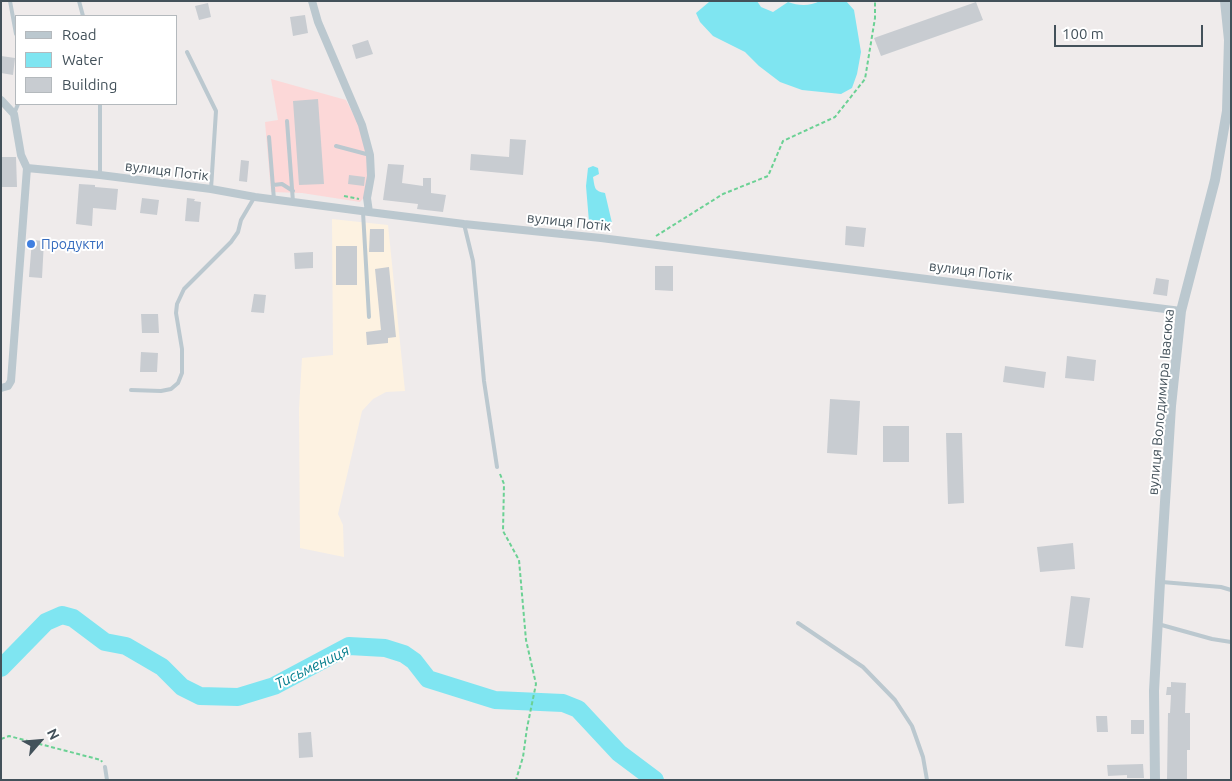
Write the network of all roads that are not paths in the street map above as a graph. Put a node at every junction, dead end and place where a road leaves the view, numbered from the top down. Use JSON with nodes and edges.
{"nodes":[{"id":1,"x":10,"y":1,"type":"edge"},
{"id":2,"x":80,"y":1,"type":"edge"},
{"id":3,"x":312,"y":1,"type":"edge"},
{"id":4,"x":1225,"y":1,"type":"edge"},
{"id":5,"x":83,"y":15,"type":"edge"},
{"id":6,"x":15,"y":28,"type":"edge"},
{"id":7,"x":187,"y":52,"type":"dead end"},
{"id":8,"x":1,"y":100,"type":"edge"},
{"id":9,"x":18,"y":105,"type":"edge"},
{"id":10,"x":100,"y":105,"type":"edge"},
{"id":11,"x":14,"y":114,"type":"junction"},
{"id":12,"x":287,"y":121,"type":"dead end"},
{"id":13,"x":269,"y":137,"type":"dead end"},
{"id":14,"x":336,"y":146,"type":"dead end"},
{"id":15,"x":370,"y":155,"type":"junction"},
{"id":16,"x":27,"y":168,"type":"junction"},
{"id":17,"x":100,"y":175,"type":"junction"},
{"id":18,"x":273,"y":185,"type":"junction"},
{"id":19,"x":211,"y":189,"type":"junction"},
{"id":20,"x":293,"y":191,"type":"junction"},
{"id":21,"x":255,"y":197,"type":"junction"},
{"id":22,"x":274,"y":200,"type":"junction"},
{"id":23,"x":293,"y":202,"type":"junction"},
{"id":24,"x":367,"y":210,"type":"junction"},
{"id":25,"x":464,"y":224,"type":"junction"},
{"id":26,"x":1182,"y":311,"type":"junction"},
{"id":27,"x":369,"y":317,"type":"dead end"},
{"id":28,"x":1,"y":388,"type":"edge"},
{"id":29,"x":131,"y":390,"type":"dead end"},
{"id":30,"x":497,"y":467,"type":"road end"},
{"id":31,"x":1160,"y":582,"type":"junction"},
{"id":32,"x":1231,"y":590,"type":"edge"},
{"id":33,"x":798,"y":623,"type":"dead end"},
{"id":34,"x":1158,"y":624,"type":"junction"},
{"id":35,"x":1231,"y":642,"type":"edge"},
{"id":36,"x":105,"y":767,"type":"road end"},
{"id":37,"x":107,"y":780,"type":"edge"},
{"id":38,"x":927,"y":780,"type":"edge"},
{"id":39,"x":1155,"y":780,"type":"edge"}],
"edges":[{"from":1,"to":6,"type":"lane"},
{"from":2,"to":5,"type":"lane"},
{"from":3,"to":15,"type":"street"},
{"from":4,"to":26,"type":"street","name":"вулиця Володимира Івасюка"},
{"from":7,"to":19,"type":"lane"},
{"from":8,"to":11,"type":"street"},
{"from":9,"to":11,"type":"lane"},
{"from":10,"to":17,"type":"lane"},
{"from":11,"to":16,"type":"street"},
{"from":12,"to":20,"type":"lane"},
{"from":13,"to":18,"type":"lane"},
{"from":14,"to":15,"type":"lane"},
{"from":15,"to":24,"type":"street"},
{"from":16,"to":17,"type":"street","name":"вулиця Потік"},
{"from":16,"to":28,"type":"street"},
{"from":17,"to":19,"type":"street","name":"вулиця Потік"},
{"from":18,"to":20,"type":"lane"},
{"from":18,"to":22,"type":"lane"},
{"from":19,"to":21,"type":"street","name":"вулиця Потік"},
{"from":20,"to":23,"type":"lane"},
{"from":21,"to":22,"type":"street","name":"вулиця Потік"},
{"from":21,"to":29,"type":"lane"},
{"from":22,"to":23,"type":"street","name":"вулиця Потік"},
{"from":23,"to":24,"type":"street","name":"вулиця Потік"},
{"from":24,"to":25,"type":"street","name":"вулиця Потік"},
{"from":24,"to":27,"type":"lane"},
{"from":25,"to":26,"type":"street","name":"вулиця Потік"},
{"from":25,"to":30,"type":"lane"},
{"from":26,"to":31,"type":"street","name":"вулиця Володимира Івасюка"},
{"from":31,"to":32,"type":"lane"},
{"from":31,"to":34,"type":"street","name":"вулиця Володимира Івасюка"},
{"from":33,"to":38,"type":"lane"},
{"from":34,"to":35,"type":"lane"},
{"from":34,"to":39,"type":"street","name":"вулиця Володимира Івасюка"},
{"from":36,"to":37,"type":"lane"}]}
